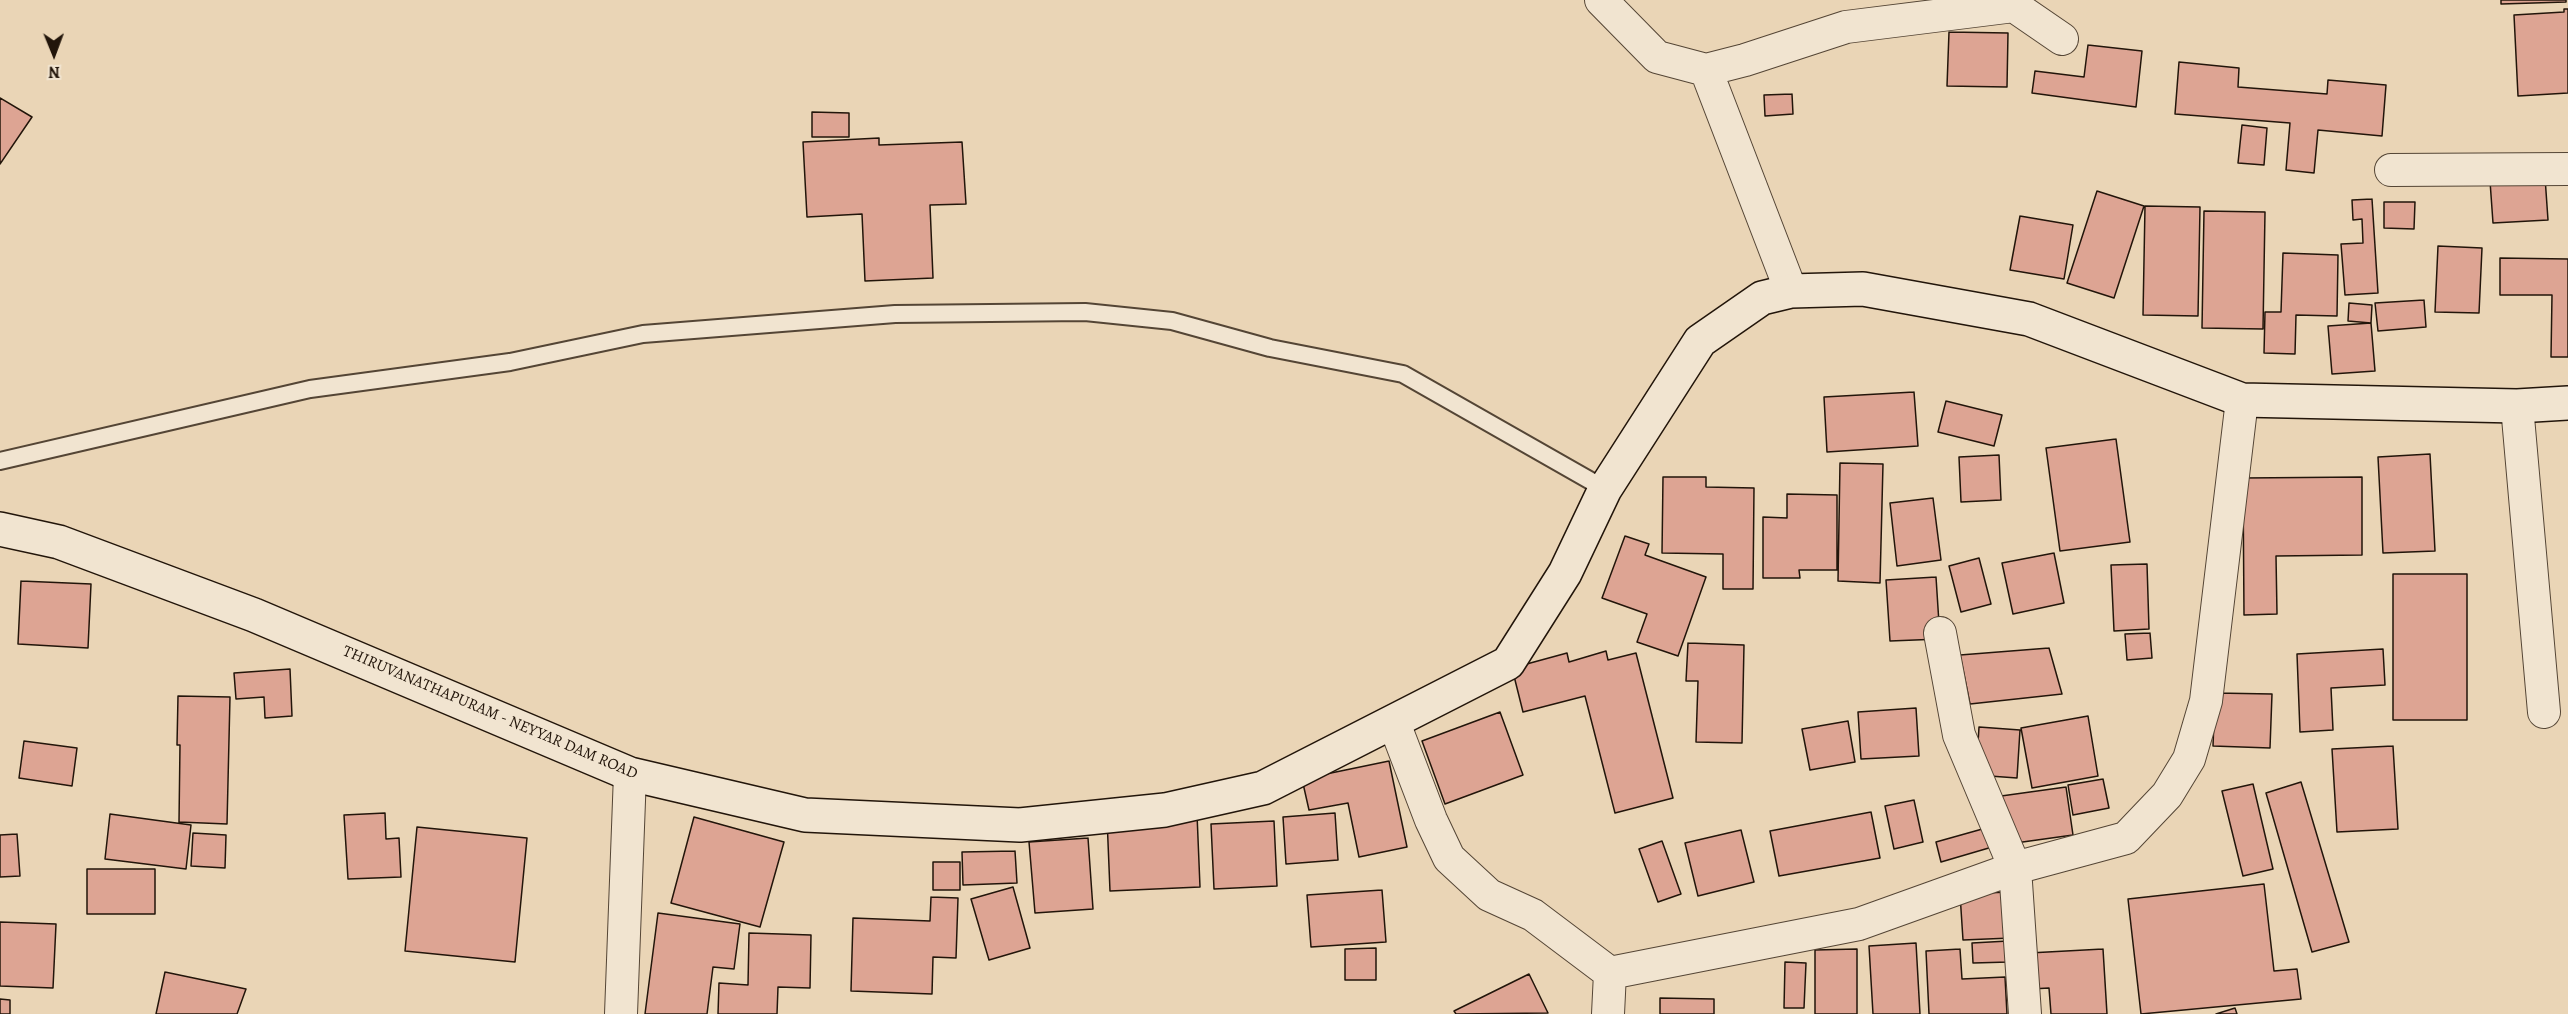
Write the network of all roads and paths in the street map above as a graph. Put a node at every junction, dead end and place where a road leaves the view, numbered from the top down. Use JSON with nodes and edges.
{"nodes":[{"id":1,"x":1601,"y":0,"type":"edge"},
{"id":2,"x":2062,"y":39,"type":"dead end"},
{"id":3,"x":1706,"y":69,"type":"junction"},
{"id":4,"x":2568,"y":169,"type":"edge"},
{"id":5,"x":2391,"y":170,"type":"dead end"},
{"id":6,"x":1791,"y":291,"type":"junction"},
{"id":7,"x":2242,"y":400,"type":"junction"},
{"id":8,"x":2568,"y":403,"type":"edge"},
{"id":9,"x":2517,"y":406,"type":"junction"},
{"id":10,"x":0,"y":460,"type":"edge"},
{"id":11,"x":1605,"y":489,"type":"junction"},
{"id":12,"x":0,"y":529,"type":"edge"},
{"id":13,"x":1940,"y":633,"type":"dead end"},
{"id":14,"x":2544,"y":712,"type":"dead end"},
{"id":15,"x":1394,"y":723,"type":"junction"},
{"id":16,"x":630,"y":774,"type":"junction"},
{"id":17,"x":2015,"y":868,"type":"junction"},
{"id":18,"x":1610,"y":973,"type":"junction"},
{"id":19,"x":621,"y":1014,"type":"edge"},
{"id":20,"x":1608,"y":1014,"type":"edge"},
{"id":21,"x":2025,"y":1014,"type":"edge"}],
"edges":[{"from":1,"to":3,"type":"street"},
{"from":2,"to":3,"type":"street"},
{"from":3,"to":6,"type":"street"},
{"from":4,"to":5,"type":"street"},
{"from":6,"to":7,"type":"main road","name":"THIRUVANATHAPURAM - NEYYAR DAM ROAD"},
{"from":6,"to":11,"type":"main road","name":"THIRUVANATHAPURAM - NEYYAR DAM ROAD"},
{"from":7,"to":9,"type":"main road","name":"THIRUVANATHAPURAM - NEYYAR DAM ROAD"},
{"from":7,"to":17,"type":"street"},
{"from":8,"to":9,"type":"main road","name":"THIRUVANATHAPURAM - NEYYAR DAM ROAD"},
{"from":9,"to":14,"type":"street"},
{"from":10,"to":11,"type":"lane"},
{"from":11,"to":15,"type":"main road","name":"THIRUVANATHAPURAM - NEYYAR DAM ROAD"},
{"from":12,"to":16,"type":"main road","name":"THIRUVANATHAPURAM - NEYYAR DAM ROAD"},
{"from":13,"to":17,"type":"street"},
{"from":15,"to":16,"type":"main road","name":"THIRUVANATHAPURAM - NEYYAR DAM ROAD"},
{"from":15,"to":18,"type":"street"},
{"from":16,"to":19,"type":"street"},
{"from":17,"to":18,"type":"street"},
{"from":17,"to":21,"type":"street"},
{"from":18,"to":20,"type":"street"}]}
